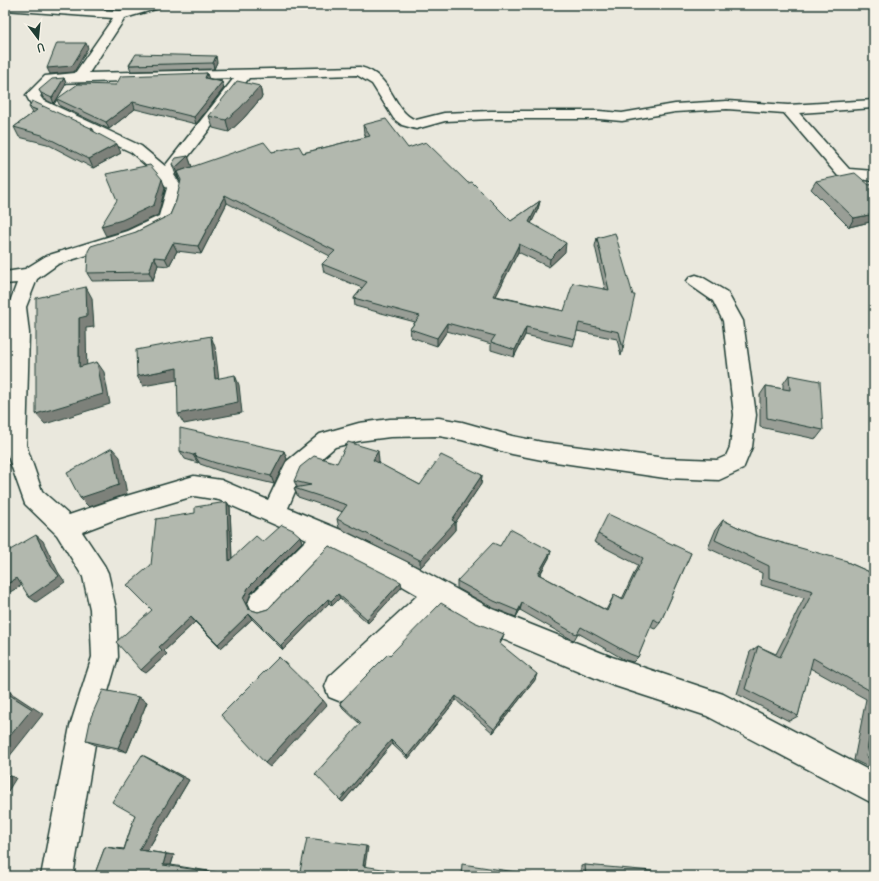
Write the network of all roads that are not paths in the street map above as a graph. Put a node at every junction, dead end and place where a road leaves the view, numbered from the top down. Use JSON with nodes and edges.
{"nodes":[{"id":1,"x":155,"y":5,"type":"edge"},
{"id":2,"x":5,"y":6,"type":"edge"},
{"id":3,"x":121,"y":15,"type":"junction"},
{"id":4,"x":245,"y":74,"type":"junction"},
{"id":5,"x":79,"y":77,"type":"junction"},
{"id":6,"x":874,"y":104,"type":"edge"},
{"id":7,"x":788,"y":109,"type":"junction"},
{"id":8,"x":166,"y":175,"type":"junction"},
{"id":9,"x":874,"y":176,"type":"edge"},
{"id":10,"x":29,"y":275,"type":"junction"},
{"id":11,"x":5,"y":278,"type":"edge"},
{"id":12,"x":696,"y":281,"type":"dead end"},
{"id":13,"x":10,"y":447,"type":"edge"},
{"id":14,"x":274,"y":513,"type":"junction"},
{"id":15,"x":65,"y":527,"type":"junction"},
{"id":16,"x":326,"y":536,"type":"junction"},
{"id":17,"x":438,"y":593,"type":"junction"},
{"id":18,"x":261,"y":603,"type":"dead end"},
{"id":19,"x":339,"y":687,"type":"dead end"},
{"id":20,"x":874,"y":789,"type":"edge"},
{"id":21,"x":57,"y":876,"type":"edge"}],
"edges":[{"from":1,"to":3,"type":"street"},
{"from":2,"to":3,"type":"street"},
{"from":3,"to":5,"type":"street"},
{"from":4,"to":5,"type":"street"},
{"from":4,"to":7,"type":"street"},
{"from":4,"to":8,"type":"street"},
{"from":5,"to":8,"type":"street"},
{"from":6,"to":7,"type":"street"},
{"from":7,"to":9,"type":"street"},
{"from":8,"to":10,"type":"street"},
{"from":10,"to":11,"type":"street"},
{"from":10,"to":13,"type":"street"},
{"from":12,"to":14,"type":"street"},
{"from":13,"to":15,"type":"street"},
{"from":14,"to":15,"type":"street"},
{"from":14,"to":16,"type":"street"},
{"from":15,"to":21,"type":"street"},
{"from":16,"to":17,"type":"street"},
{"from":16,"to":18,"type":"street"},
{"from":17,"to":19,"type":"street"},
{"from":17,"to":20,"type":"street"}]}
